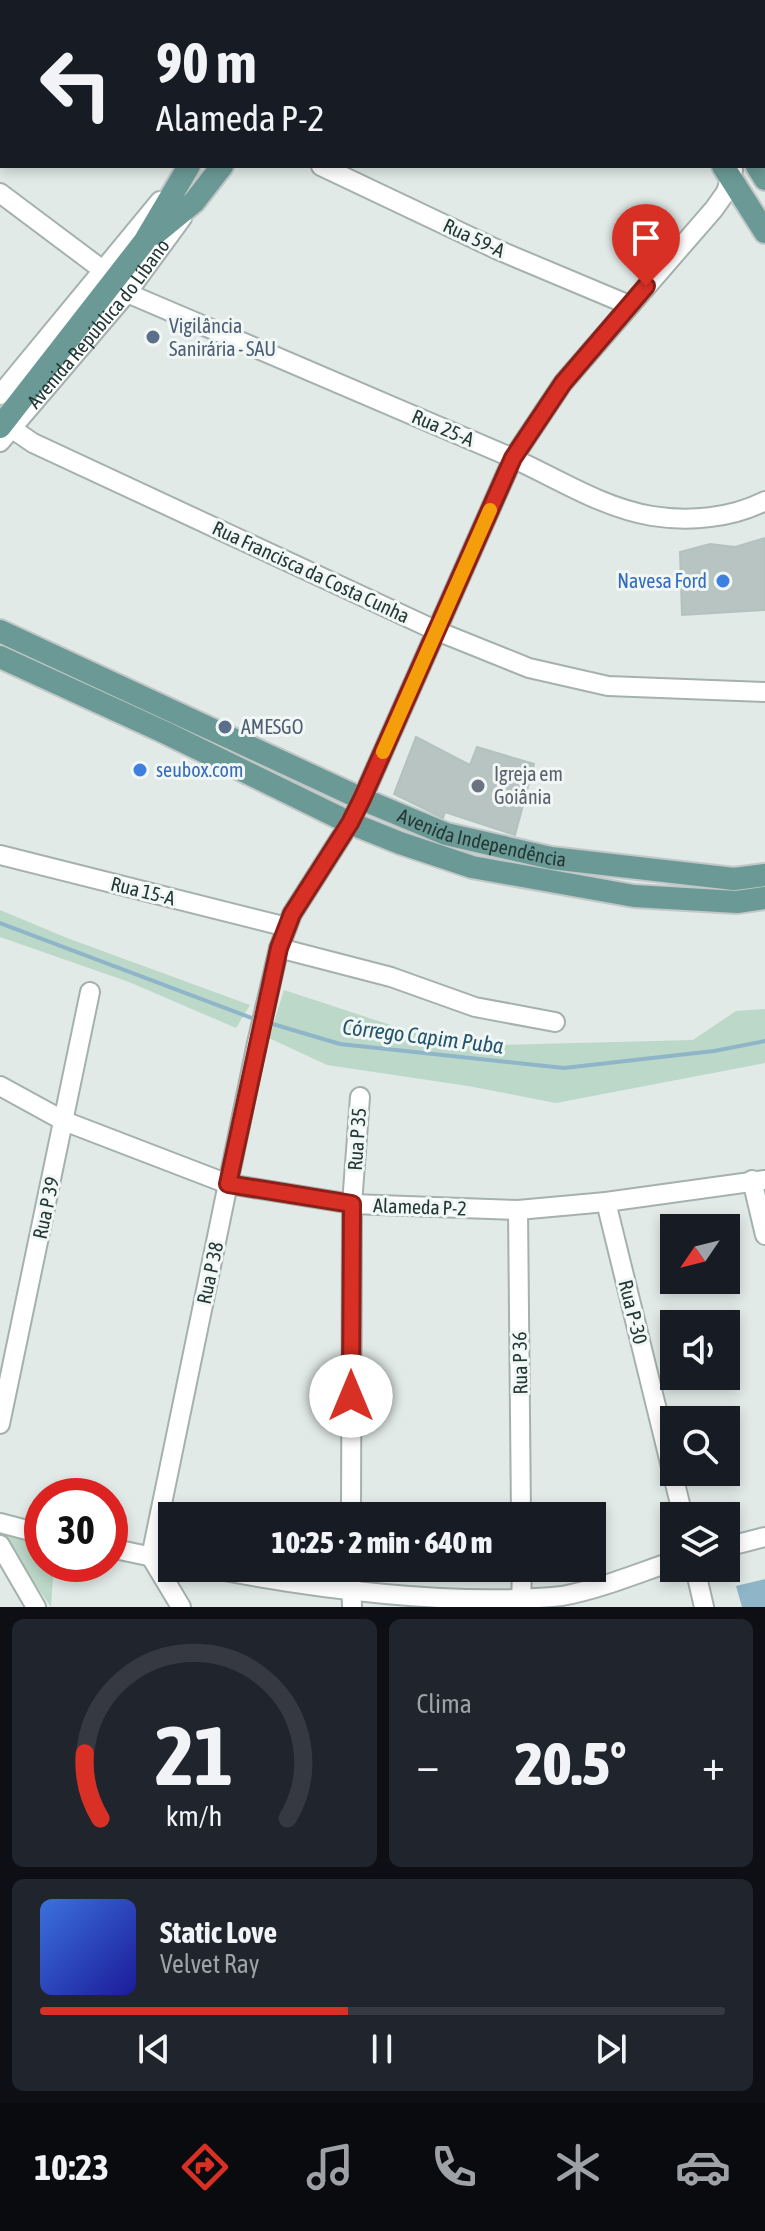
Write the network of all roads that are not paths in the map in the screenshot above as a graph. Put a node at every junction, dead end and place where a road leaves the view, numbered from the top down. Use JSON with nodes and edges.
{"nodes":[{"id":1,"x":187,"y":168,"type":"edge"},
{"id":2,"x":187,"y":168,"type":"edge"},
{"id":3,"x":220,"y":168,"type":"edge"},
{"id":4,"x":325,"y":168,"type":"edge"},
{"id":5,"x":734,"y":169,"type":"edge"},
{"id":6,"x":0,"y":193,"type":"edge"},
{"id":7,"x":194,"y":202,"type":"junction"},
{"id":8,"x":748,"y":206,"type":"junction"},
{"id":9,"x":714,"y":209,"type":"junction"},
{"id":10,"x":765,"y":232,"type":"edge"},
{"id":11,"x":144,"y":242,"type":"junction"},
{"id":12,"x":104,"y":271,"type":"junction"},
{"id":13,"x":127,"y":293,"type":"junction"},
{"id":14,"x":629,"y":305,"type":"junction"},
{"id":15,"x":0,"y":395,"type":"edge"},
{"id":16,"x":4,"y":433,"type":"edge"},
{"id":17,"x":513,"y":458,"type":"junction"},
{"id":18,"x":765,"y":501,"type":"edge"},
{"id":19,"x":0,"y":631,"type":"edge"},
{"id":20,"x":437,"y":631,"type":"junction"},
{"id":21,"x":0,"y":657,"type":"edge"},
{"id":22,"x":765,"y":692,"type":"edge"},
{"id":23,"x":170,"y":723,"type":"junction"},
{"id":24,"x":362,"y":799,"type":"junction"},
{"id":25,"x":350,"y":823,"type":"junction"},
{"id":26,"x":0,"y":855,"type":"edge"},
{"id":27,"x":765,"y":875,"type":"edge"},
{"id":28,"x":734,"y":879,"type":"junction"},
{"id":29,"x":765,"y":898,"type":"edge"},
{"id":30,"x":737,"y":902,"type":"junction"},
{"id":31,"x":287,"y":927,"type":"junction"},
{"id":32,"x":279,"y":948,"type":"junction"},
{"id":33,"x":90,"y":992,"type":"dead end"},
{"id":34,"x":555,"y":1022,"type":"dead end"},
{"id":35,"x":0,"y":1086,"type":"edge"},
{"id":36,"x":360,"y":1097,"type":"dead end"},
{"id":37,"x":64,"y":1121,"type":"junction"},
{"id":38,"x":758,"y":1180,"type":"edge"},
{"id":39,"x":228,"y":1184,"type":"junction"},
{"id":40,"x":606,"y":1202,"type":"junction"},
{"id":41,"x":352,"y":1204,"type":"junction"},
{"id":42,"x":518,"y":1210,"type":"junction"},
{"id":43,"x":765,"y":1235,"type":"edge"},
{"id":44,"x":0,"y":1424,"type":"edge"},
{"id":45,"x":351,"y":1502,"type":"edge"},
{"id":46,"x":521,"y":1502,"type":"edge"},
{"id":47,"x":680,"y":1502,"type":"edge"},
{"id":48,"x":0,"y":1523,"type":"edge"},
{"id":49,"x":24,"y":1529,"type":"edge"},
{"id":50,"x":765,"y":1537,"type":"edge"},
{"id":51,"x":740,"y":1543,"type":"edge"},
{"id":52,"x":0,"y":1545,"type":"edge"},
{"id":53,"x":128,"y":1552,"type":"edge"},
{"id":54,"x":151,"y":1557,"type":"junction"},
{"id":55,"x":158,"y":1558,"type":"edge"},
{"id":56,"x":660,"y":1565,"type":"edge"},
{"id":57,"x":274,"y":1582,"type":"edge"},
{"id":58,"x":522,"y":1582,"type":"edge"},
{"id":59,"x":698,"y":1582,"type":"edge"},
{"id":60,"x":352,"y":1599,"type":"edge"},
{"id":61,"x":521,"y":1603,"type":"edge"},
{"id":62,"x":36,"y":1607,"type":"edge"},
{"id":63,"x":181,"y":1607,"type":"edge"},
{"id":64,"x":704,"y":1607,"type":"edge"}],
"edges":[{"from":1,"to":11,"type":"main road","name":"Avenida República do Líbano"},
{"from":2,"to":12,"type":"street","name":"Avenida República do Líbano"},
{"from":3,"to":7,"type":"main road","name":"Avenida República do Líbano"},
{"from":4,"to":14,"type":"street","name":"Rua 59-A"},
{"from":5,"to":8,"type":"main road"},
{"from":5,"to":9,"type":"street","name":"Rua P 38"},
{"from":6,"to":12,"type":"street"},
{"from":7,"to":11,"type":"main road","name":"Avenida República do Líbano"},
{"from":7,"to":13,"type":"street","name":"Avenida República do Líbano"},
{"from":8,"to":9,"type":"street"},
{"from":8,"to":10,"type":"main road"},
{"from":9,"to":14,"type":"street","name":"Rua P 38"},
{"from":11,"to":16,"type":"main road","name":"Avenida República do Líbano"},
{"from":12,"to":15,"type":"street","name":"Avenida República do Líbano"},
{"from":13,"to":16,"type":"street","name":"Avenida República do Líbano"},
{"from":13,"to":17,"type":"street","name":"Rua 25-A"},
{"from":14,"to":17,"type":"street","name":"Rua P 38"},
{"from":16,"to":20,"type":"street","name":"Rua Francisca da Costa Cunha"},
{"from":17,"to":18,"type":"street","name":"Rua 25-A"},
{"from":17,"to":20,"type":"street","name":"Rua P 38"},
{"from":19,"to":23,"type":"main road","name":"Avenida Independência"},
{"from":20,"to":22,"type":"street","name":"Rua Francisca da Costa Cunha"},
{"from":20,"to":24,"type":"street","name":"Rua P 38"},
{"from":21,"to":23,"type":"main road","name":"Avenida Independência"},
{"from":23,"to":24,"type":"main road","name":"Avenida Independência"},
{"from":23,"to":25,"type":"main road","name":"Avenida Independência"},
{"from":24,"to":25,"type":"street","name":"Rua P 38"},
{"from":24,"to":28,"type":"main road","name":"Avenida Independência"},
{"from":25,"to":30,"type":"main road","name":"Avenida Independência"},
{"from":25,"to":31,"type":"street","name":"Rua P 38"},
{"from":26,"to":31,"type":"street","name":"Rua 15-A"},
{"from":27,"to":28,"type":"main road","name":"Avenida Independência"},
{"from":28,"to":30,"type":"main road"},
{"from":29,"to":30,"type":"main road","name":"Avenida Independência"},
{"from":31,"to":32,"type":"street","name":"Rua P 38"},
{"from":32,"to":34,"type":"street"},
{"from":32,"to":39,"type":"street","name":"Rua P 38"},
{"from":33,"to":37,"type":"street","name":"Rua P 39"},
{"from":35,"to":37,"type":"street","name":"Alameda P-2"},
{"from":36,"to":41,"type":"street","name":"Rua P 35"},
{"from":37,"to":39,"type":"street","name":"Alameda P-2"},
{"from":37,"to":44,"type":"street","name":"Rua P 39"},
{"from":38,"to":40,"type":"street","name":"Alameda P-2"},
{"from":38,"to":43,"type":"street"},
{"from":39,"to":41,"type":"street","name":"Alameda P-2"},
{"from":39,"to":54,"type":"street","name":"Rua P 38"},
{"from":40,"to":42,"type":"street","name":"Alameda P-2"},
{"from":40,"to":47,"type":"street","name":"Rua P-30"},
{"from":41,"to":42,"type":"street","name":"Alameda P-2"},
{"from":41,"to":45,"type":"street","name":"Rua P 35"},
{"from":42,"to":46,"type":"street","name":"Rua P 36"},
{"from":48,"to":49,"type":"street"},
{"from":50,"to":51,"type":"street"},
{"from":52,"to":62,"type":"street"},
{"from":53,"to":54,"type":"street"},
{"from":54,"to":55,"type":"street"},
{"from":54,"to":63,"type":"street"},
{"from":56,"to":61,"type":"street"},
{"from":57,"to":60,"type":"street"},
{"from":58,"to":61,"type":"street"},
{"from":59,"to":64,"type":"street"},
{"from":60,"to":61,"type":"street"}]}
